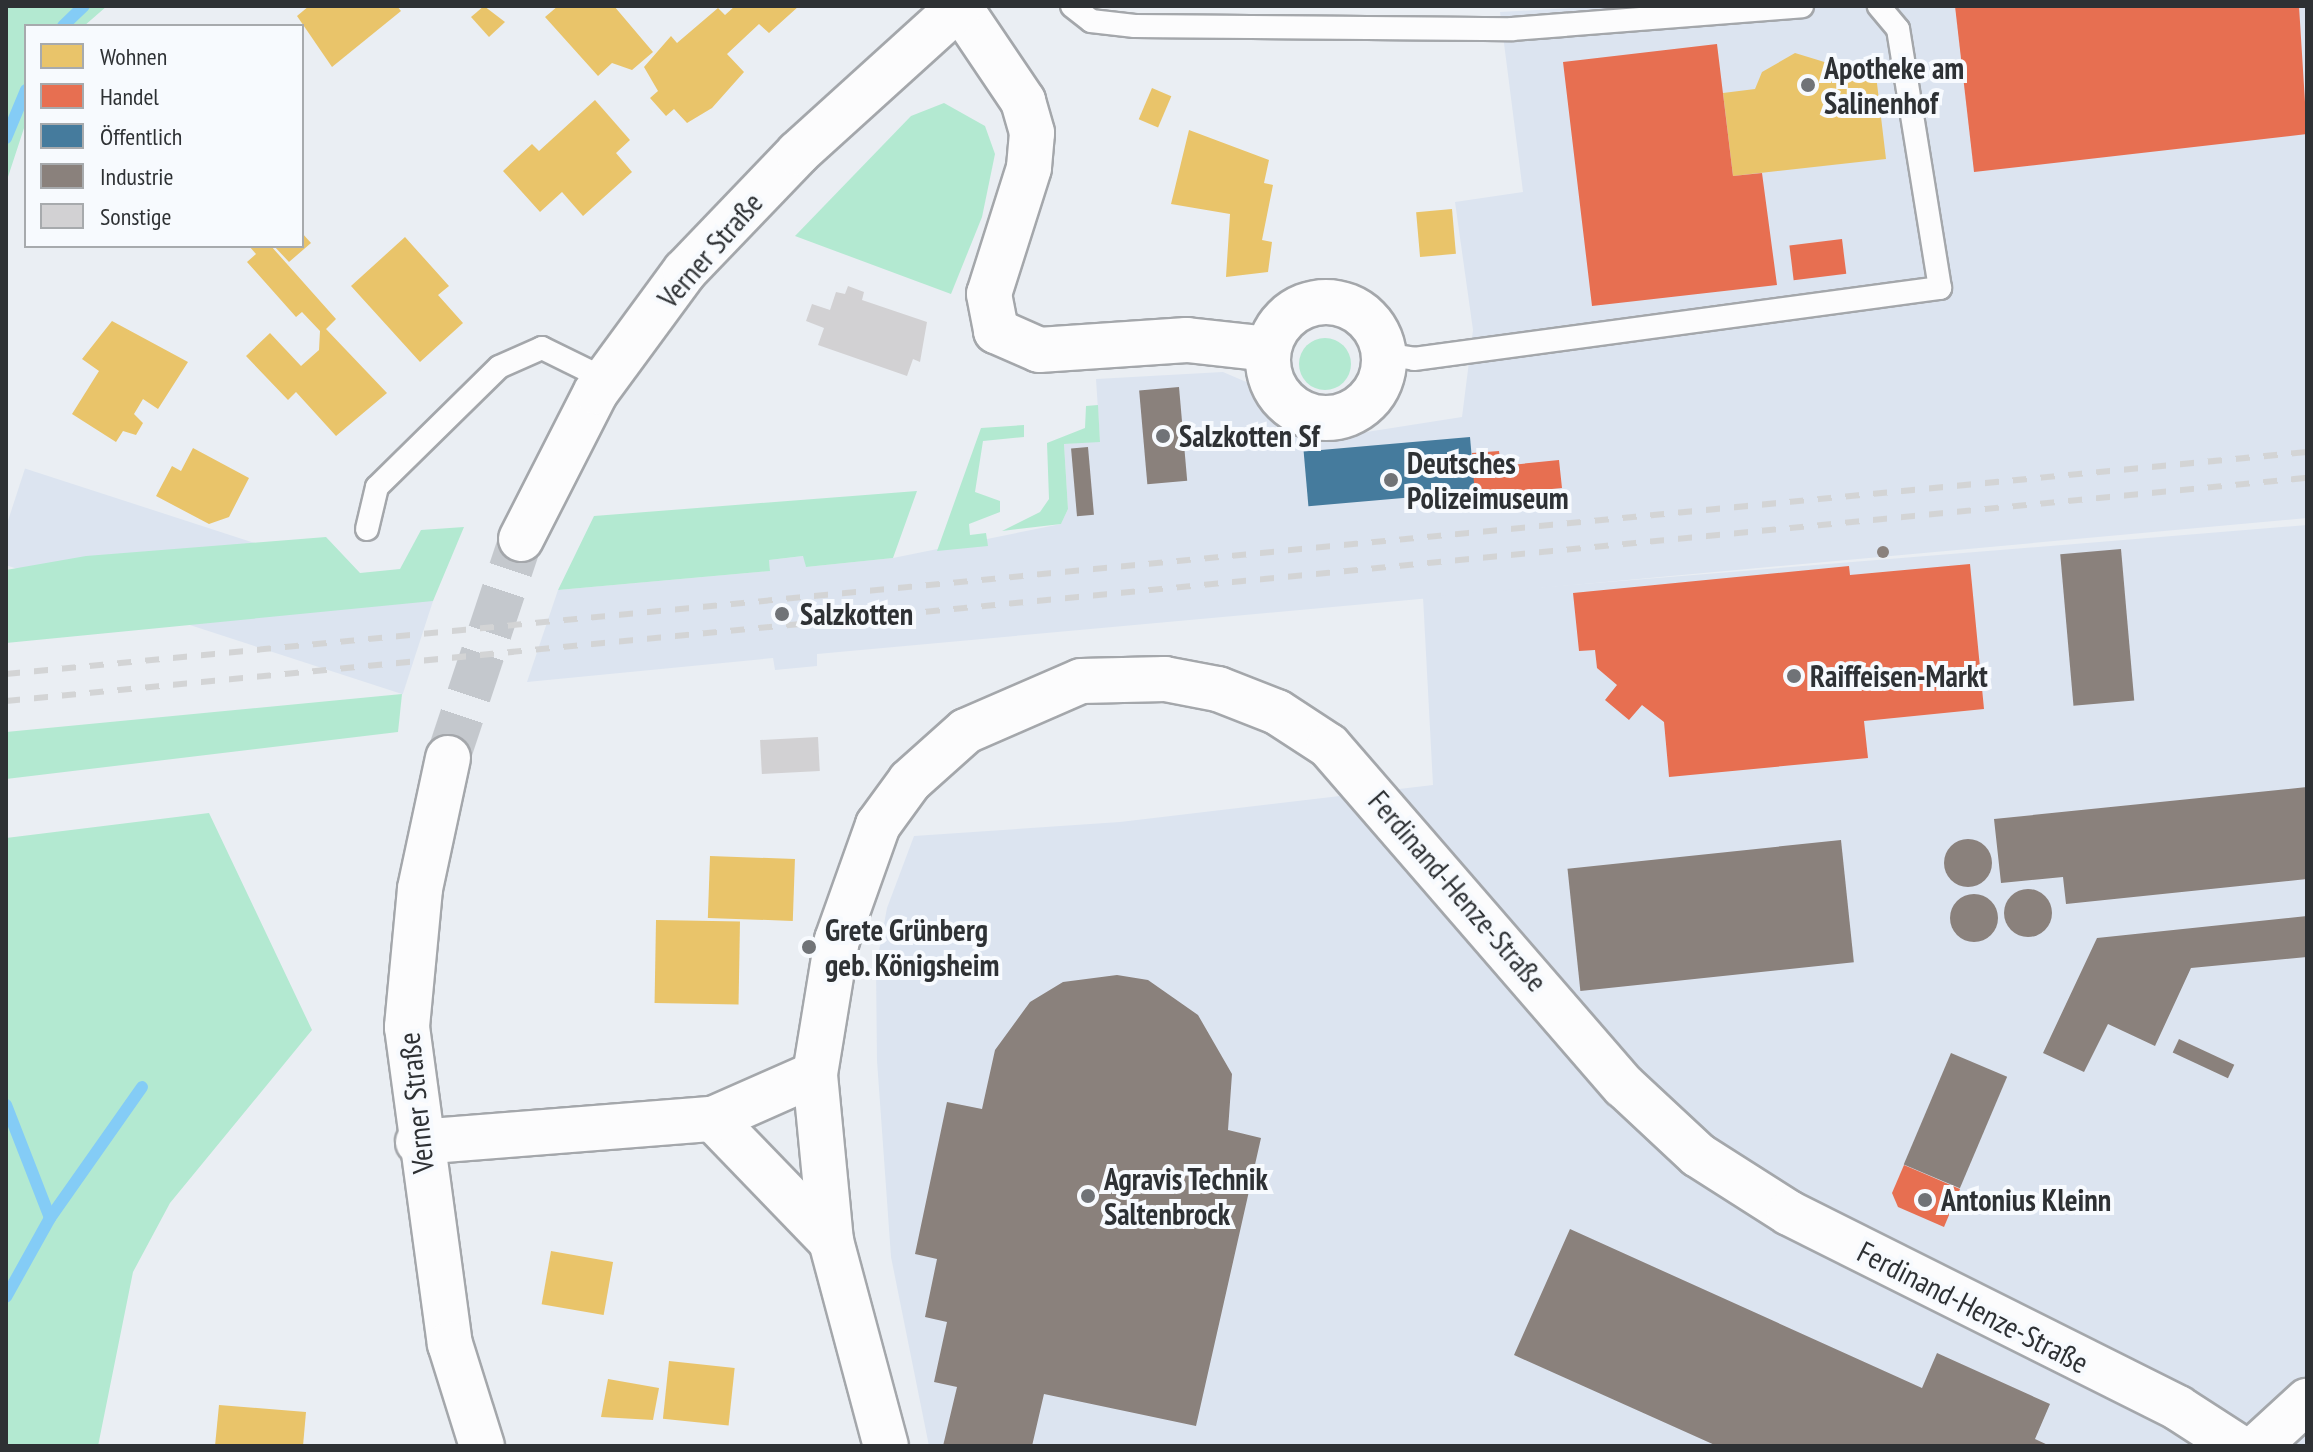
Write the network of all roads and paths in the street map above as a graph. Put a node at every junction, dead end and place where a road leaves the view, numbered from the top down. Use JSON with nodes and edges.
{"nodes":[{"id":1,"x":959,"y":6,"type":"edge"},
{"id":2,"x":1072,"y":6,"type":"edge"},
{"id":3,"x":1802,"y":6,"type":"edge"},
{"id":4,"x":1879,"y":6,"type":"edge"},
{"id":5,"x":1268,"y":349,"type":"junction"},
{"id":6,"x":1384,"y":354,"type":"junction"},
{"id":7,"x":605,"y":379,"type":"junction"},
{"id":8,"x":367,"y":529,"type":"dead end"},
{"id":9,"x":521,"y":539,"type":"tunnel mouth"},
{"id":10,"x":448,"y":758,"type":"tunnel mouth"},
{"id":11,"x":815,"y":1074,"type":"junction"},
{"id":12,"x":713,"y":1119,"type":"junction"},
{"id":13,"x":418,"y":1142,"type":"junction"},
{"id":14,"x":831,"y":1241,"type":"junction"},
{"id":15,"x":2307,"y":1401,"type":"edge"},
{"id":16,"x":482,"y":1446,"type":"edge"},
{"id":17,"x":886,"y":1446,"type":"edge"},
{"id":18,"x":2237,"y":1446,"type":"edge"},
{"id":19,"x":2258,"y":1446,"type":"edge"}],
"edges":[{"from":1,"to":5,"type":"street","name":"Verner Straße"},
{"from":1,"to":7,"type":"street","name":"Verner Straße"},
{"from":2,"to":3,"type":"lane"},
{"from":4,"to":6,"type":"lane"},
{"from":5,"to":6,"type":"street"},
{"from":5,"to":6,"type":"street"},
{"from":7,"to":8,"type":"lane"},
{"from":7,"to":9,"type":"street","name":"Verner Straße"},
{"from":10,"to":13,"type":"street","name":"Verner Straße"},
{"from":11,"to":12,"type":"street"},
{"from":11,"to":14,"type":"street","name":"Ferdinand-Henze-Straße"},
{"from":11,"to":18,"type":"street","name":"Ferdinand-Henze-Straße"},
{"from":12,"to":13,"type":"street"},
{"from":12,"to":14,"type":"street"},
{"from":13,"to":16,"type":"street","name":"Verner Straße"},
{"from":14,"to":17,"type":"street"},
{"from":15,"to":19,"type":"street"}]}
